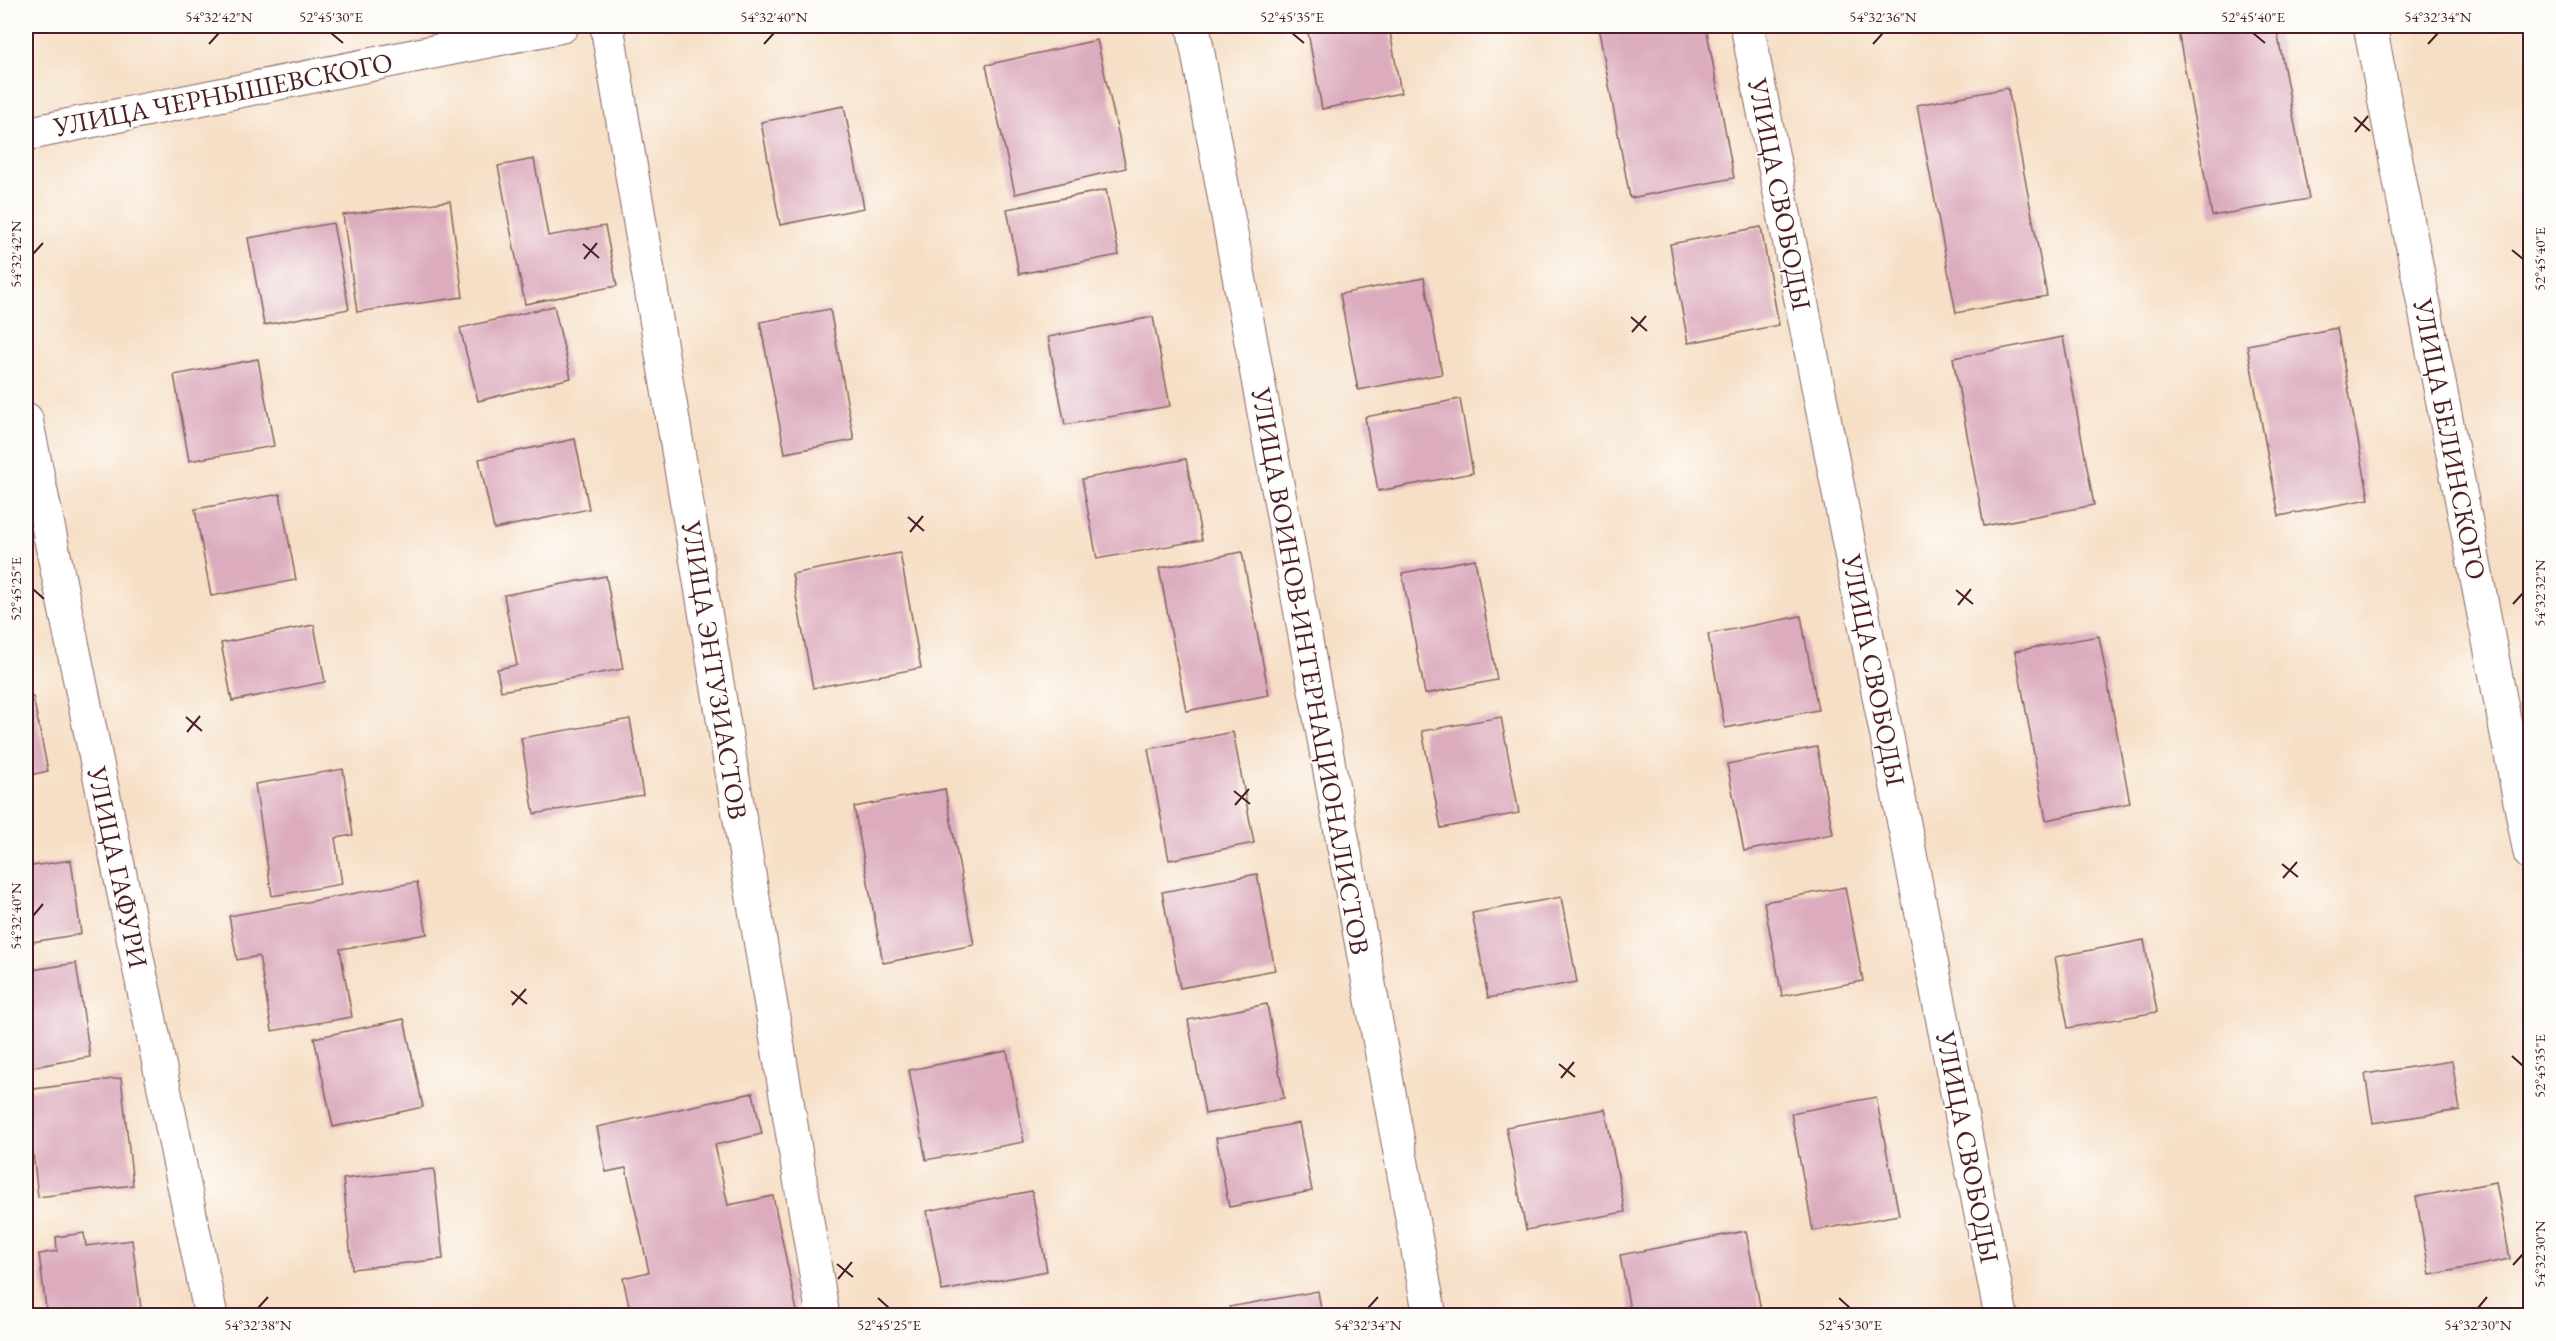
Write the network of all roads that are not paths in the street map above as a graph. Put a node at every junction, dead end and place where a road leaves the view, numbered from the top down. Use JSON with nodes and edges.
{"nodes":[{"id":1,"x":562,"y":26,"type":"edge"},
{"id":2,"x":608,"y":26,"type":"edge"},
{"id":3,"x":1193,"y":26,"type":"edge"},
{"id":4,"x":1747,"y":26,"type":"edge"},
{"id":5,"x":2370,"y":26,"type":"edge"},
{"id":6,"x":26,"y":134,"type":"edge"},
{"id":7,"x":26,"y":419,"type":"edge"},
{"id":8,"x":2530,"y":853,"type":"edge"},
{"id":9,"x":210,"y":1316,"type":"edge"},
{"id":10,"x":823,"y":1316,"type":"edge"},
{"id":11,"x":1430,"y":1316,"type":"edge"},
{"id":12,"x":2001,"y":1316,"type":"edge"}],
"edges":[{"from":1,"to":6,"type":"street","name":"УЛИЦА ЧЕРНЫШЕВСКОГО"},
{"from":2,"to":10,"type":"street","name":"УЛИЦА ЭНТУЗИАСТОВ"},
{"from":3,"to":11,"type":"street","name":"УЛИЦА ВОИНОВ-ИНТЕРНАЦИОНАЛИСТОВ"},
{"from":4,"to":12,"type":"street","name":"УЛИЦА СВОБОДЫ"},
{"from":5,"to":8,"type":"street","name":"УЛИЦА БЕЛИНСКОГО"},
{"from":7,"to":9,"type":"street","name":"УЛИЦА ГАФУРИ"}]}
